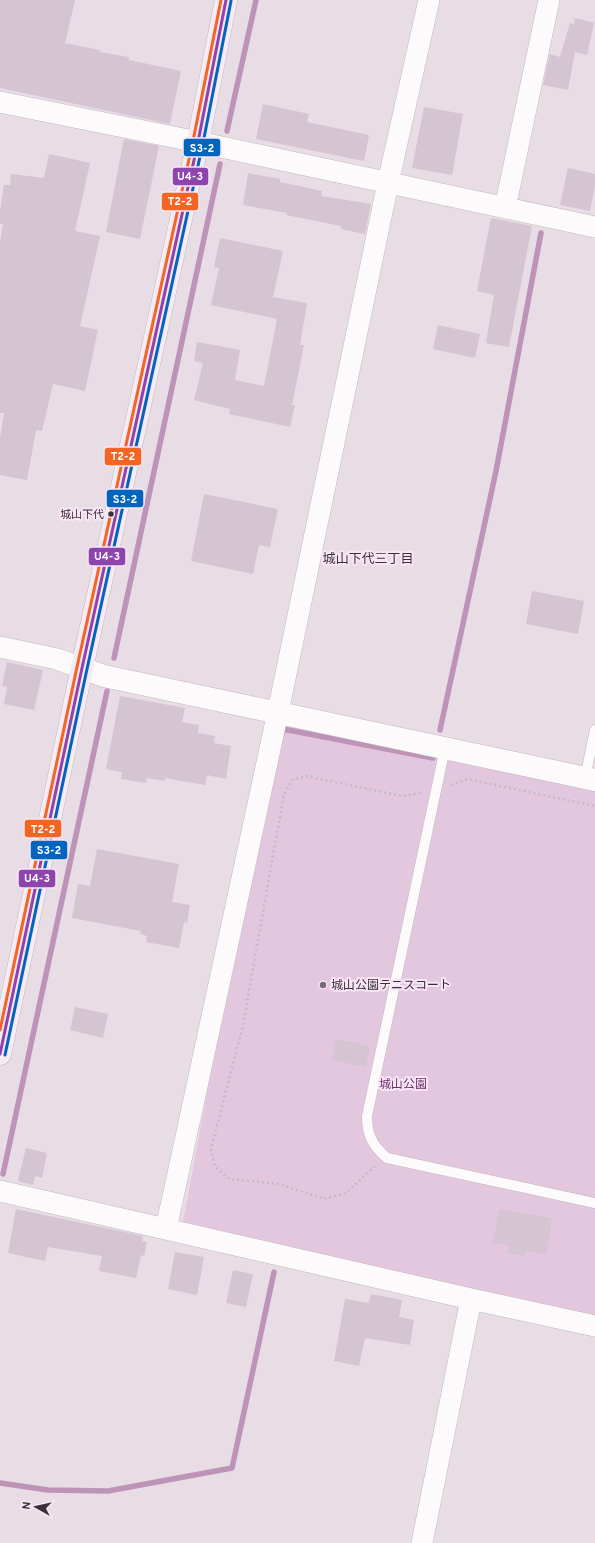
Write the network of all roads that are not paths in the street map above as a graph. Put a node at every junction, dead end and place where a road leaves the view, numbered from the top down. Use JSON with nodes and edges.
{"nodes":[{"id":1,"x":226,"y":0,"type":"edge"},
{"id":2,"x":429,"y":0,"type":"edge"},
{"id":3,"x":549,"y":0,"type":"edge"},
{"id":4,"x":0,"y":102,"type":"edge"},
{"id":5,"x":198,"y":142,"type":"junction"},
{"id":6,"x":388,"y":183,"type":"junction"},
{"id":7,"x":505,"y":208,"type":"junction"},
{"id":8,"x":595,"y":227,"type":"edge"},
{"id":9,"x":0,"y":647,"type":"edge"},
{"id":10,"x":82,"y":668,"type":"junction"},
{"id":11,"x":278,"y":712,"type":"junction"},
{"id":12,"x":595,"y":730,"type":"edge"},
{"id":13,"x":445,"y":748,"type":"junction"},
{"id":14,"x":590,"y":779,"type":"edge"},
{"id":15,"x":0,"y":1054,"type":"edge"},
{"id":16,"x":0,"y":1191,"type":"edge"},
{"id":17,"x":595,"y":1202,"type":"edge"},
{"id":18,"x":166,"y":1229,"type":"junction"},
{"id":19,"x":471,"y":1300,"type":"junction"},
{"id":20,"x":595,"y":1326,"type":"edge"},
{"id":21,"x":422,"y":1543,"type":"edge"}],
"edges":[{"from":1,"to":5,"type":"main road"},
{"from":2,"to":6,"type":"street"},
{"from":3,"to":7,"type":"street"},
{"from":4,"to":5,"type":"street"},
{"from":5,"to":6,"type":"street"},
{"from":5,"to":10,"type":"main road"},
{"from":6,"to":7,"type":"street"},
{"from":6,"to":11,"type":"street"},
{"from":7,"to":8,"type":"street"},
{"from":9,"to":10,"type":"street"},
{"from":10,"to":11,"type":"street"},
{"from":10,"to":15,"type":"main road"},
{"from":11,"to":13,"type":"street"},
{"from":11,"to":18,"type":"street"},
{"from":12,"to":14,"type":"lane"},
{"from":13,"to":14,"type":"street"},
{"from":13,"to":17,"type":"lane"},
{"from":16,"to":18,"type":"street"},
{"from":18,"to":19,"type":"street"},
{"from":19,"to":20,"type":"street"},
{"from":19,"to":21,"type":"street"}]}
